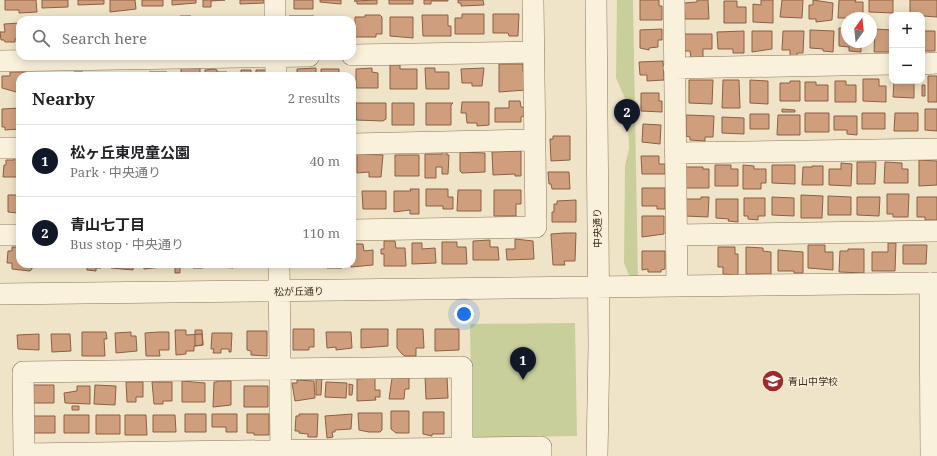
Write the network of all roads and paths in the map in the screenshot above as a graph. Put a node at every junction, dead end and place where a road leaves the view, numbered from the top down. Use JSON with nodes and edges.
{"nodes":[{"id":1,"x":275,"y":0,"type":"edge"},
{"id":2,"x":533,"y":0,"type":"edge"},
{"id":3,"x":596,"y":0,"type":"edge"},
{"id":4,"x":674,"y":0,"type":"edge"},
{"id":5,"x":275,"y":16,"type":"edge"},
{"id":6,"x":534,"y":52,"type":"junction"},
{"id":7,"x":356,"y":55,"type":"edge"},
{"id":8,"x":55,"y":60,"type":"edge"},
{"id":9,"x":276,"y":60,"type":"edge"},
{"id":10,"x":0,"y":61,"type":"edge"},
{"id":11,"x":937,"y":63,"type":"edge"},
{"id":12,"x":889,"y":64,"type":"edge"},
{"id":13,"x":925,"y":64,"type":"edge"},
{"id":14,"x":674,"y":68,"type":"junction"},
{"id":15,"x":276,"y":72,"type":"edge"},
{"id":16,"x":535,"y":140,"type":"junction"},
{"id":17,"x":356,"y":144,"type":"edge"},
{"id":18,"x":0,"y":148,"type":"edge"},
{"id":19,"x":16,"y":148,"type":"edge"},
{"id":20,"x":937,"y":150,"type":"edge"},
{"id":21,"x":675,"y":153,"type":"junction"},
{"id":22,"x":356,"y":230,"type":"edge"},
{"id":23,"x":937,"y":231,"type":"edge"},
{"id":24,"x":16,"y":235,"type":"edge"},
{"id":25,"x":676,"y":235,"type":"junction"},
{"id":26,"x":0,"y":236,"type":"edge"},
{"id":27,"x":279,"y":268,"type":"edge"},
{"id":28,"x":933,"y":283,"type":"edge"},
{"id":29,"x":677,"y":286,"type":"junction"},
{"id":30,"x":598,"y":287,"type":"junction"},
{"id":31,"x":279,"y":291,"type":"junction"},
{"id":32,"x":0,"y":294,"type":"edge"},
{"id":33,"x":280,"y":369,"type":"junction"},
{"id":34,"x":934,"y":369,"type":"edge"},
{"id":35,"x":462,"y":448,"type":"junction"},
{"id":36,"x":281,"y":453,"type":"edge"},
{"id":37,"x":541,"y":456,"type":"edge"},
{"id":38,"x":597,"y":456,"type":"edge"},
{"id":39,"x":932,"y":456,"type":"edge"}],
"edges":[{"from":1,"to":5,"type":"street"},
{"from":2,"to":6,"type":"street"},
{"from":3,"to":30,"type":"street","name":"中央通り"},
{"from":4,"to":14,"type":"street"},
{"from":6,"to":7,"type":"street"},
{"from":6,"to":16,"type":"street"},
{"from":8,"to":10,"type":"street"},
{"from":9,"to":15,"type":"street"},
{"from":11,"to":13,"type":"street"},
{"from":12,"to":14,"type":"street"},
{"from":14,"to":21,"type":"street"},
{"from":16,"to":17,"type":"street"},
{"from":16,"to":22,"type":"street"},
{"from":18,"to":19,"type":"street"},
{"from":20,"to":21,"type":"street"},
{"from":21,"to":25,"type":"street"},
{"from":23,"to":25,"type":"street"},
{"from":24,"to":26,"type":"street"},
{"from":25,"to":29,"type":"street"},
{"from":27,"to":31,"type":"street"},
{"from":28,"to":29,"type":"street","name":"松が丘通り"},
{"from":28,"to":34,"type":"street"},
{"from":29,"to":30,"type":"street","name":"松が丘通り"},
{"from":30,"to":31,"type":"street","name":"松が丘通り"},
{"from":30,"to":38,"type":"street","name":"中央通り"},
{"from":31,"to":32,"type":"street","name":"松が丘通り"},
{"from":31,"to":33,"type":"street"},
{"from":33,"to":35,"type":"street"},
{"from":33,"to":36,"type":"street"},
{"from":33,"to":36,"type":"street"},
{"from":34,"to":39,"type":"street"},
{"from":35,"to":36,"type":"street"},
{"from":35,"to":37,"type":"street"}]}
